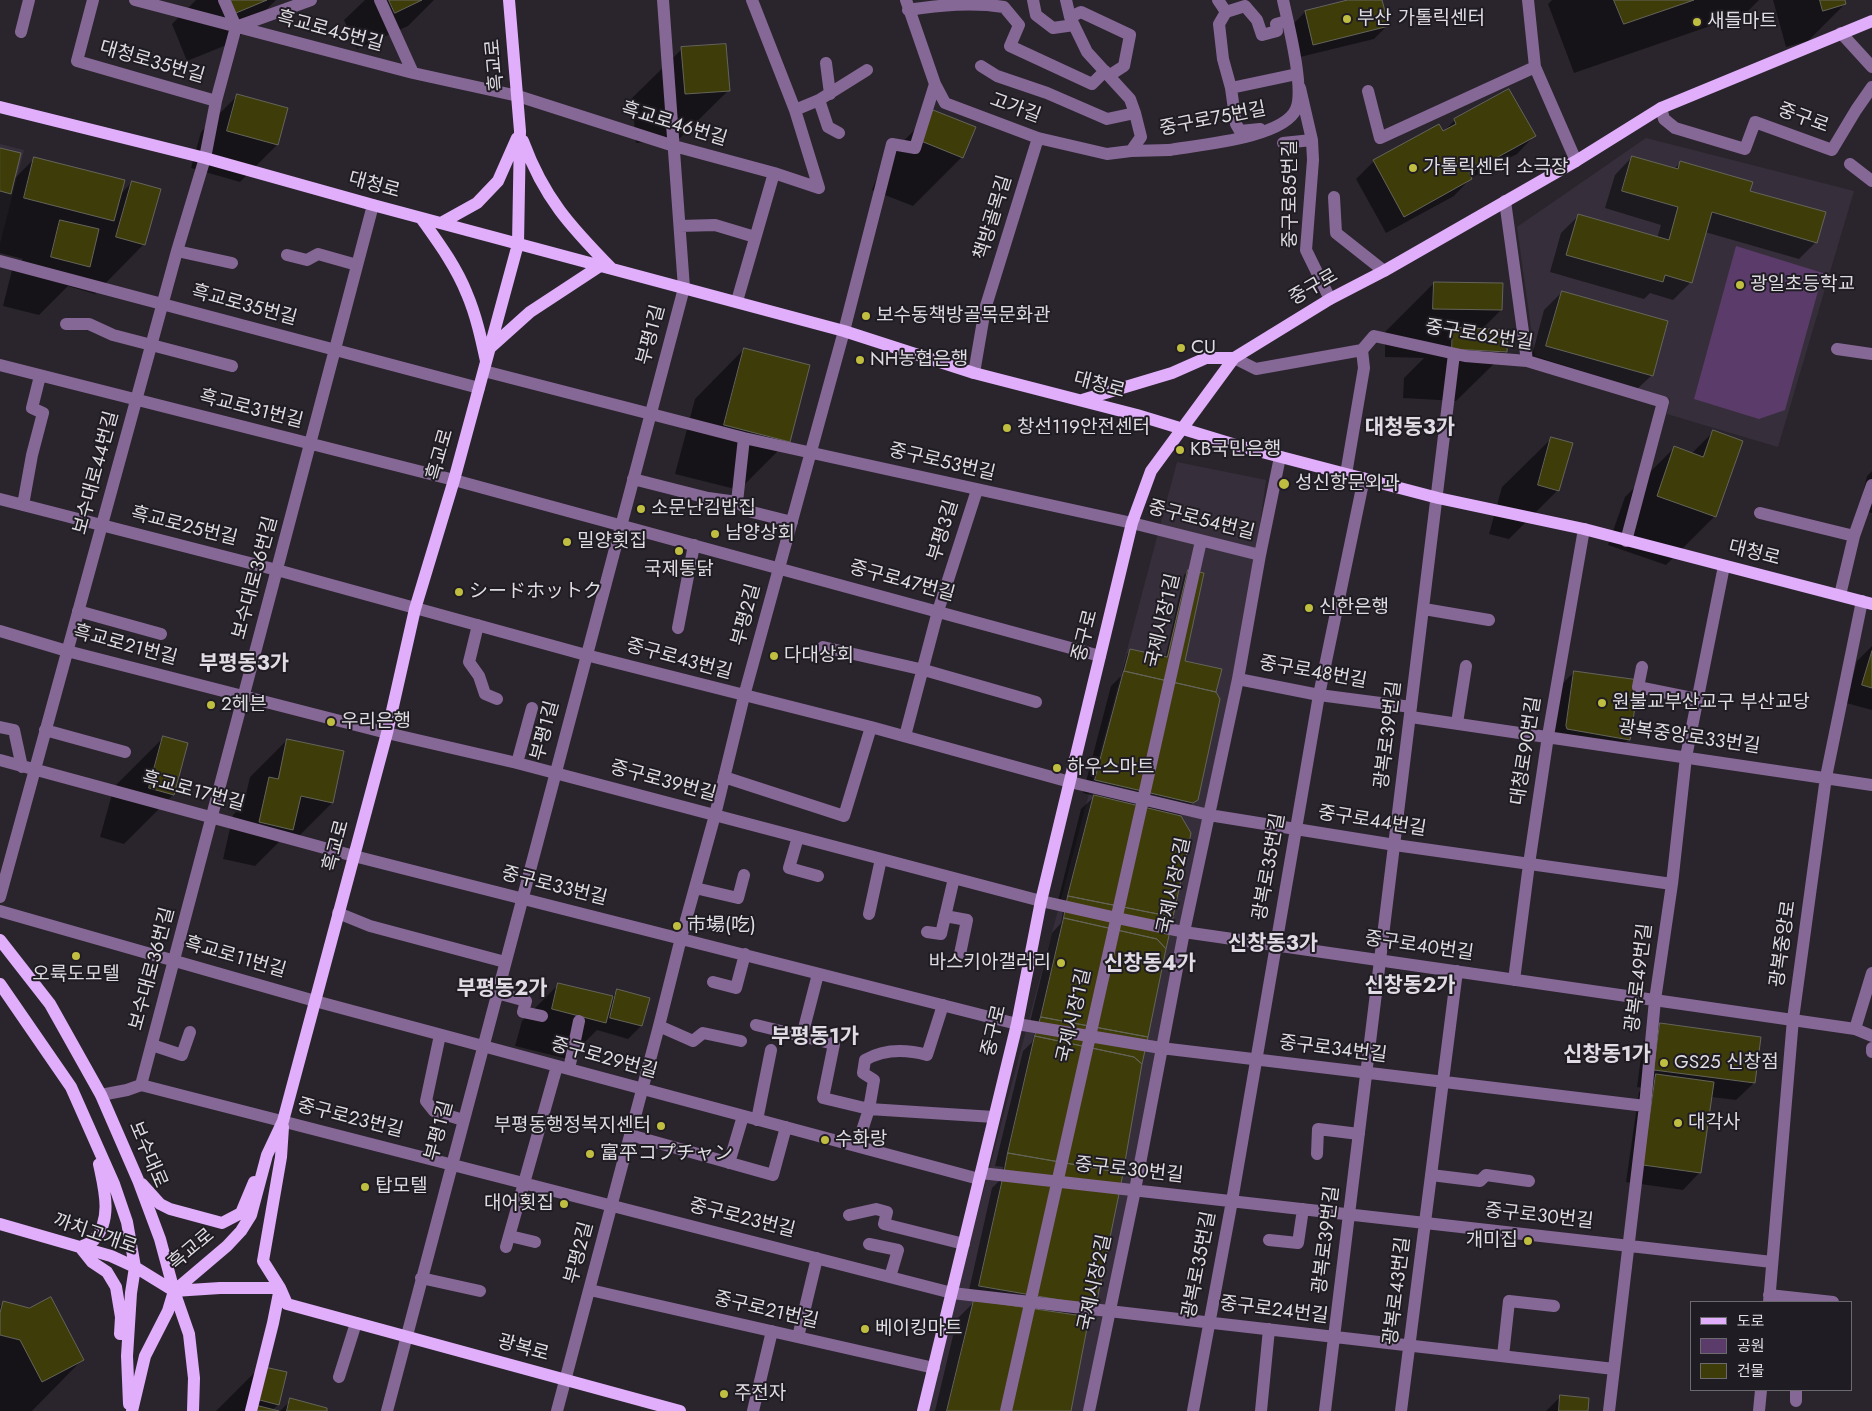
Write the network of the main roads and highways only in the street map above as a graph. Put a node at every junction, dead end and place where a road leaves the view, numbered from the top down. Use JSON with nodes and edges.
{"nodes":[{"id":1,"x":509,"y":0,"type":"edge"},
{"id":2,"x":1872,"y":22,"type":"edge"},
{"id":3,"x":0,"y":108,"type":"edge"},
{"id":4,"x":520,"y":131,"type":"junction"},
{"id":5,"x":421,"y":218,"type":"junction"},
{"id":6,"x":441,"y":223,"type":"junction"},
{"id":7,"x":518,"y":244,"type":"junction"},
{"id":8,"x":606,"y":267,"type":"junction"},
{"id":9,"x":491,"y":347,"type":"junction"},
{"id":10,"x":1234,"y":358,"type":"junction"},
{"id":11,"x":485,"y":366,"type":"junction"},
{"id":12,"x":1082,"y":400,"type":"junction"},
{"id":13,"x":1181,"y":429,"type":"junction"},
{"id":14,"x":1867,"y":603,"type":"edge"},
{"id":15,"x":0,"y":940,"type":"edge"},
{"id":16,"x":0,"y":984,"type":"edge"},
{"id":17,"x":283,"y":1121,"type":"junction"},
{"id":18,"x":92,"y":1135,"type":"junction"},
{"id":19,"x":267,"y":1155,"type":"junction"},
{"id":20,"x":138,"y":1180,"type":"junction"},
{"id":21,"x":0,"y":1224,"type":"edge"},
{"id":22,"x":80,"y":1247,"type":"junction"},
{"id":23,"x":135,"y":1267,"type":"junction"},
{"id":24,"x":280,"y":1288,"type":"junction"},
{"id":25,"x":174,"y":1291,"type":"junction"},
{"id":26,"x":665,"y":1409,"type":"edge"},
{"id":27,"x":130,"y":1411,"type":"edge"},
{"id":28,"x":193,"y":1411,"type":"edge"},
{"id":29,"x":251,"y":1411,"type":"edge"},
{"id":30,"x":680,"y":1411,"type":"edge"},
{"id":31,"x":923,"y":1411,"type":"edge"}],
"edges":[{"from":1,"to":4,"type":"main road","name":"흑교로"},
{"from":2,"to":10,"type":"main road","name":"중구로"},
{"from":3,"to":5,"type":"main road","name":"대청로"},
{"from":4,"to":6,"type":"main road"},
{"from":4,"to":7,"type":"main road","name":"흑교로"},
{"from":4,"to":8,"type":"main road"},
{"from":5,"to":6,"type":"main road","name":"대청로"},
{"from":5,"to":11,"type":"main road"},
{"from":6,"to":7,"type":"main road","name":"대청로"},
{"from":7,"to":8,"type":"main road","name":"대청로"},
{"from":7,"to":9,"type":"main road","name":"흑교로"},
{"from":8,"to":9,"type":"main road"},
{"from":8,"to":12,"type":"main road","name":"대청로"},
{"from":9,"to":11,"type":"main road","name":"흑교로"},
{"from":10,"to":12,"type":"main road"},
{"from":10,"to":13,"type":"main road","name":"중구로"},
{"from":11,"to":17,"type":"main road","name":"흑교로"},
{"from":12,"to":13,"type":"main road","name":"대청로"},
{"from":13,"to":14,"type":"main road","name":"대청로"},
{"from":13,"to":31,"type":"main road","name":"중구로"},
{"from":15,"to":20,"type":"main road","name":"보수대로"},
{"from":16,"to":18,"type":"main road"},
{"from":17,"to":19,"type":"main road","name":"흑교로"},
{"from":17,"to":24,"type":"main road","name":"흑교로"},
{"from":18,"to":22,"type":"main road"},
{"from":18,"to":23,"type":"main road"},
{"from":19,"to":20,"type":"main road"},
{"from":19,"to":25,"type":"main road","name":"흑교로"},
{"from":20,"to":25,"type":"main road","name":"보수대로"},
{"from":21,"to":22,"type":"main road","name":"까치고개로"},
{"from":22,"to":23,"type":"main road","name":"까치고개로"},
{"from":22,"to":27,"type":"main road"},
{"from":23,"to":25,"type":"main road","name":"까치고개로"},
{"from":23,"to":27,"type":"main road"},
{"from":24,"to":25,"type":"main road"},
{"from":24,"to":26,"type":"main road","name":"광복로"},
{"from":24,"to":29,"type":"main road"},
{"from":25,"to":27,"type":"main road","name":"흑교로"},
{"from":25,"to":28,"type":"main road","name":"보수대로"},
{"from":26,"to":30,"type":"main road","name":"광복로"}]}
